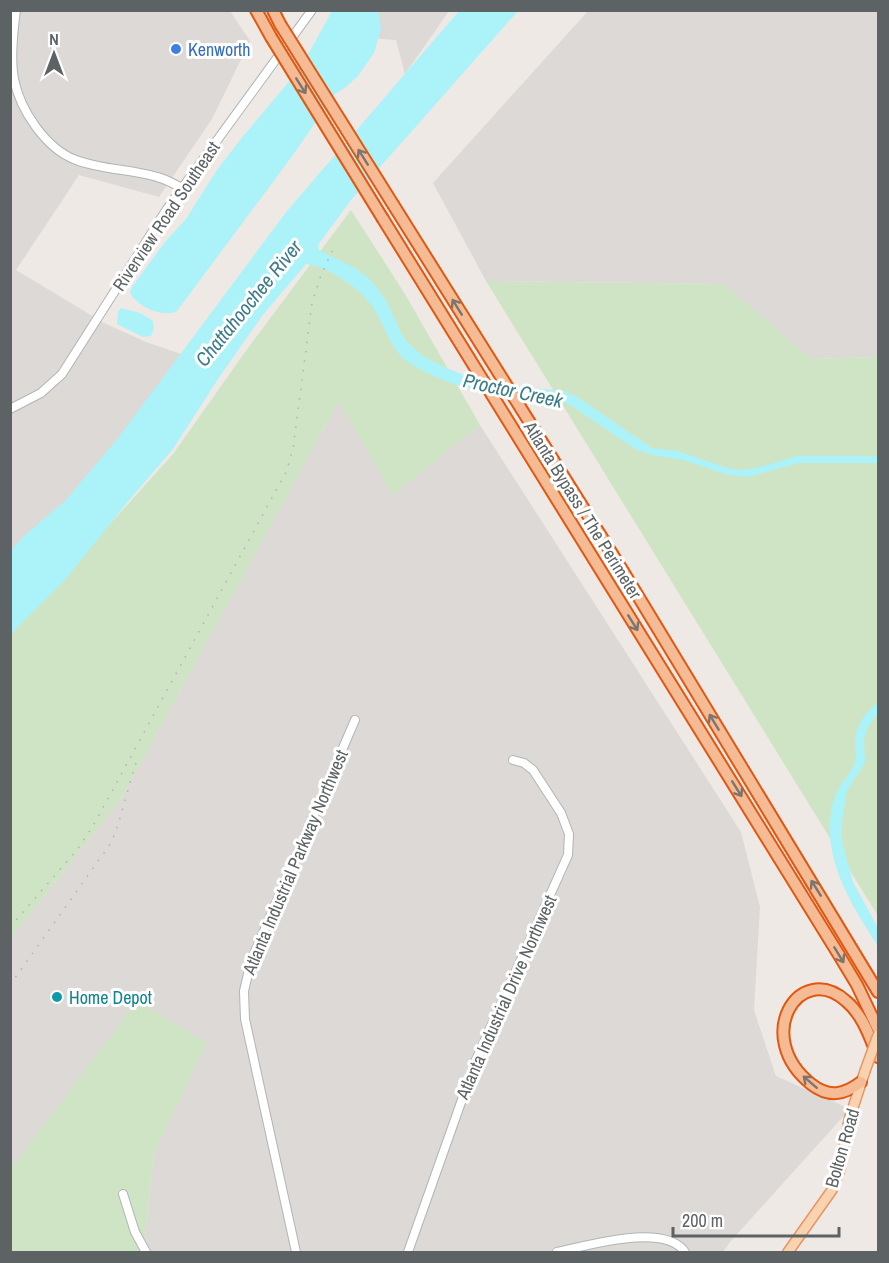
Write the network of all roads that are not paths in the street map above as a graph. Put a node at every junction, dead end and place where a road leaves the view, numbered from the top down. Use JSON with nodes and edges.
{"nodes":[{"id":1,"x":16,"y":10,"type":"edge"},
{"id":2,"x":256,"y":10,"type":"edge"},
{"id":3,"x":273,"y":10,"type":"edge"},
{"id":4,"x":312,"y":10,"type":"edge"},
{"id":5,"x":182,"y":188,"type":"junction"},
{"id":6,"x":10,"y":409,"type":"edge"},
{"id":7,"x":355,"y":720,"type":"dead end"},
{"id":8,"x":513,"y":760,"type":"dead end"},
{"id":9,"x":879,"y":992,"type":"edge"},
{"id":10,"x":879,"y":1029,"type":"edge"},
{"id":11,"x":879,"y":1035,"type":"edge"},
{"id":12,"x":879,"y":1057,"type":"edge"},
{"id":13,"x":861,"y":1082,"type":"junction"},
{"id":14,"x":123,"y":1194,"type":"dead end"},
{"id":15,"x":146,"y":1252,"type":"edge"},
{"id":16,"x":296,"y":1252,"type":"edge"},
{"id":17,"x":408,"y":1252,"type":"edge"},
{"id":18,"x":557,"y":1252,"type":"edge"},
{"id":19,"x":685,"y":1252,"type":"edge"},
{"id":20,"x":788,"y":1252,"type":"edge"}],
"edges":[{"from":1,"to":5,"type":"street"},
{"from":2,"to":10,"type":"highway","name":"Atlanta Bypass / The Perimeter","one_way":true,"bridge":true},
{"from":9,"to":3,"type":"highway","name":"Atlanta Bypass / The Perimeter","one_way":true,"bridge":true},
{"from":4,"to":5,"type":"street","name":"Riverview Road Southeast"},
{"from":5,"to":6,"type":"street","name":"Riverview Road Southeast"},
{"from":7,"to":16,"type":"street","name":"Atlanta Industrial Parkway Northwest"},
{"from":8,"to":17,"type":"street","name":"Atlanta Industrial Drive Northwest"},
{"from":11,"to":13,"type":"main road","name":"Bolton Road","bridge":true},
{"from":13,"to":12,"type":"highway","one_way":true},
{"from":13,"to":20,"type":"main road","name":"Bolton Road"},
{"from":14,"to":15,"type":"street"},
{"from":18,"to":19,"type":"street"}]}
